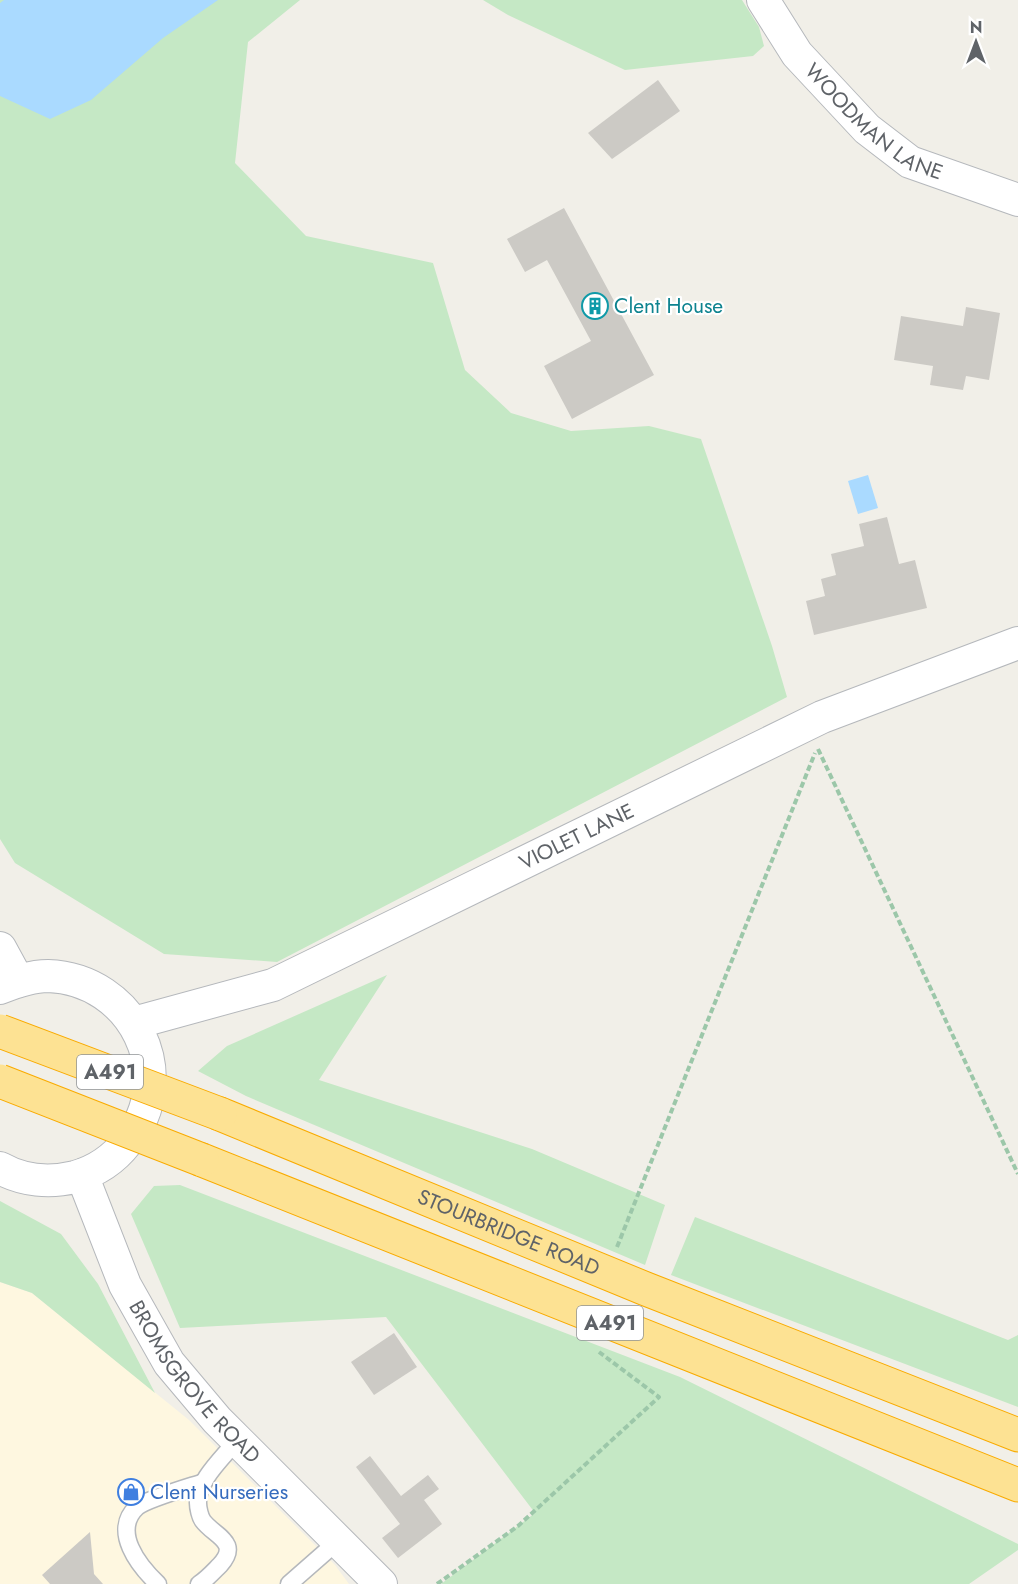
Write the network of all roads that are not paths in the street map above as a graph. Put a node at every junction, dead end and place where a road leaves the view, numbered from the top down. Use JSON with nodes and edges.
{"nodes":[{"id":1,"x":763,"y":0,"type":"edge"},
{"id":2,"x":1018,"y":200,"type":"edge"},
{"id":3,"x":1018,"y":643,"type":"edge"},
{"id":4,"x":0,"y":948,"type":"edge"},
{"id":5,"x":9,"y":985,"type":"edge"},
{"id":6,"x":134,"y":1023,"type":"junction"},
{"id":7,"x":0,"y":1030,"type":"edge"},
{"id":8,"x":0,"y":1081,"type":"edge"},
{"id":9,"x":0,"y":1168,"type":"edge"},
{"id":10,"x":82,"y":1175,"type":"junction"},
{"id":11,"x":1018,"y":1435,"type":"edge"},
{"id":12,"x":237,"y":1440,"type":"junction"},
{"id":13,"x":204,"y":1482,"type":"junction"},
{"id":14,"x":1018,"y":1485,"type":"edge"},
{"id":15,"x":338,"y":1541,"type":"junction"},
{"id":16,"x":158,"y":1584,"type":"edge"},
{"id":17,"x":199,"y":1584,"type":"edge"},
{"id":18,"x":289,"y":1584,"type":"edge"},
{"id":19,"x":381,"y":1584,"type":"edge"}],
"edges":[{"from":1,"to":2,"type":"street","name":"WOODMAN LANE"},
{"from":3,"to":6,"type":"street","name":"VIOLET LANE"},
{"from":4,"to":5,"type":"street"},
{"from":5,"to":6,"type":"street"},
{"from":6,"to":10,"type":"street"},
{"from":7,"to":11,"type":"highway","name":"STOURBRIDGE ROAD","number":"A491","bridge":true},
{"from":8,"to":14,"type":"highway","number":"A491","bridge":true},
{"from":9,"to":10,"type":"street"},
{"from":10,"to":12,"type":"street","name":"BROMSGROVE ROAD"},
{"from":12,"to":13,"type":"lane"},
{"from":12,"to":15,"type":"street","name":"BROMSGROVE ROAD"},
{"from":13,"to":16,"type":"lane"},
{"from":13,"to":17,"type":"lane"},
{"from":15,"to":18,"type":"lane"},
{"from":15,"to":19,"type":"street","name":"BROMSGROVE ROAD"}]}
